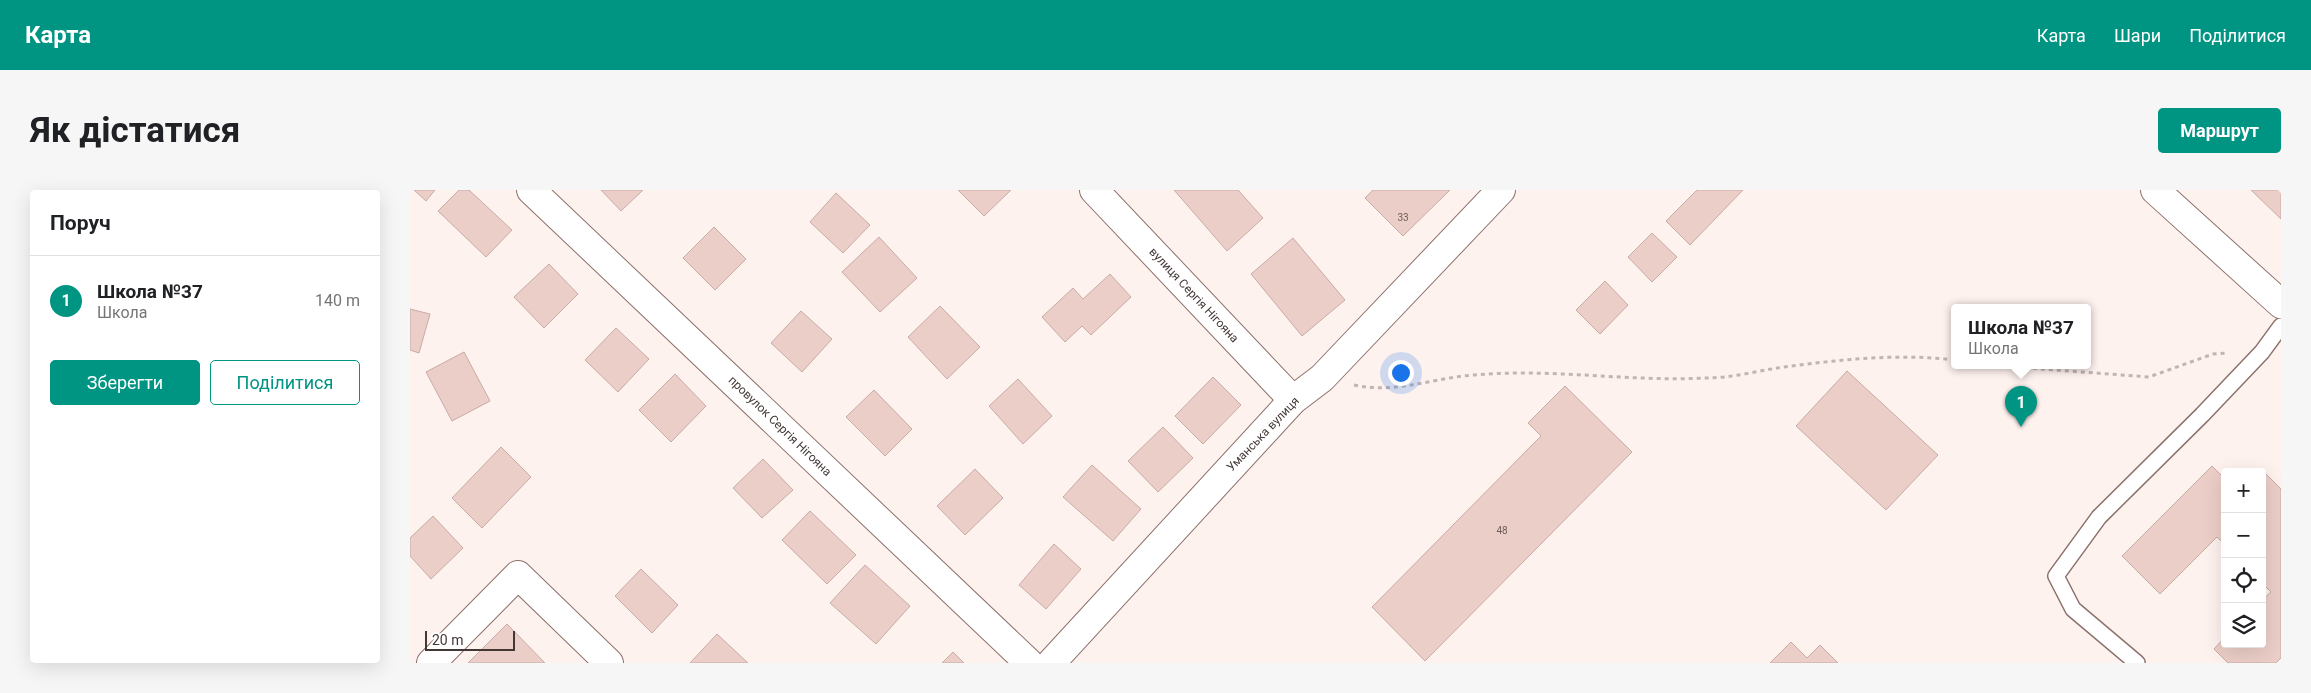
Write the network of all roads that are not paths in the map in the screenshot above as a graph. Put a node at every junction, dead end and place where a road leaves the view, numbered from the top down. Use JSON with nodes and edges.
{"nodes":[{"id":1,"x":531,"y":190,"type":"edge"},
{"id":2,"x":1094,"y":190,"type":"edge"},
{"id":3,"x":1501,"y":190,"type":"edge"},
{"id":4,"x":2155,"y":190,"type":"edge"},
{"id":5,"x":2281,"y":304,"type":"edge"},
{"id":6,"x":2281,"y":326,"type":"edge"},
{"id":7,"x":1293,"y":400,"type":"junction"},
{"id":8,"x":431,"y":663,"type":"edge"},
{"id":9,"x":609,"y":663,"type":"edge"},
{"id":10,"x":1029,"y":663,"type":"edge"},
{"id":11,"x":1051,"y":663,"type":"edge"},
{"id":12,"x":2137,"y":663,"type":"edge"}],
"edges":[{"from":1,"to":10,"type":"street","name":"провулок Сергія Нігояна"},
{"from":2,"to":7,"type":"street","name":"вулиця Сергія Нігояна"},
{"from":3,"to":7,"type":"street","name":"Уманська вулиця"},
{"from":4,"to":5,"type":"street"},
{"from":6,"to":12,"type":"lane"},
{"from":7,"to":11,"type":"street","name":"Уманська вулиця"},
{"from":8,"to":9,"type":"street"}]}
